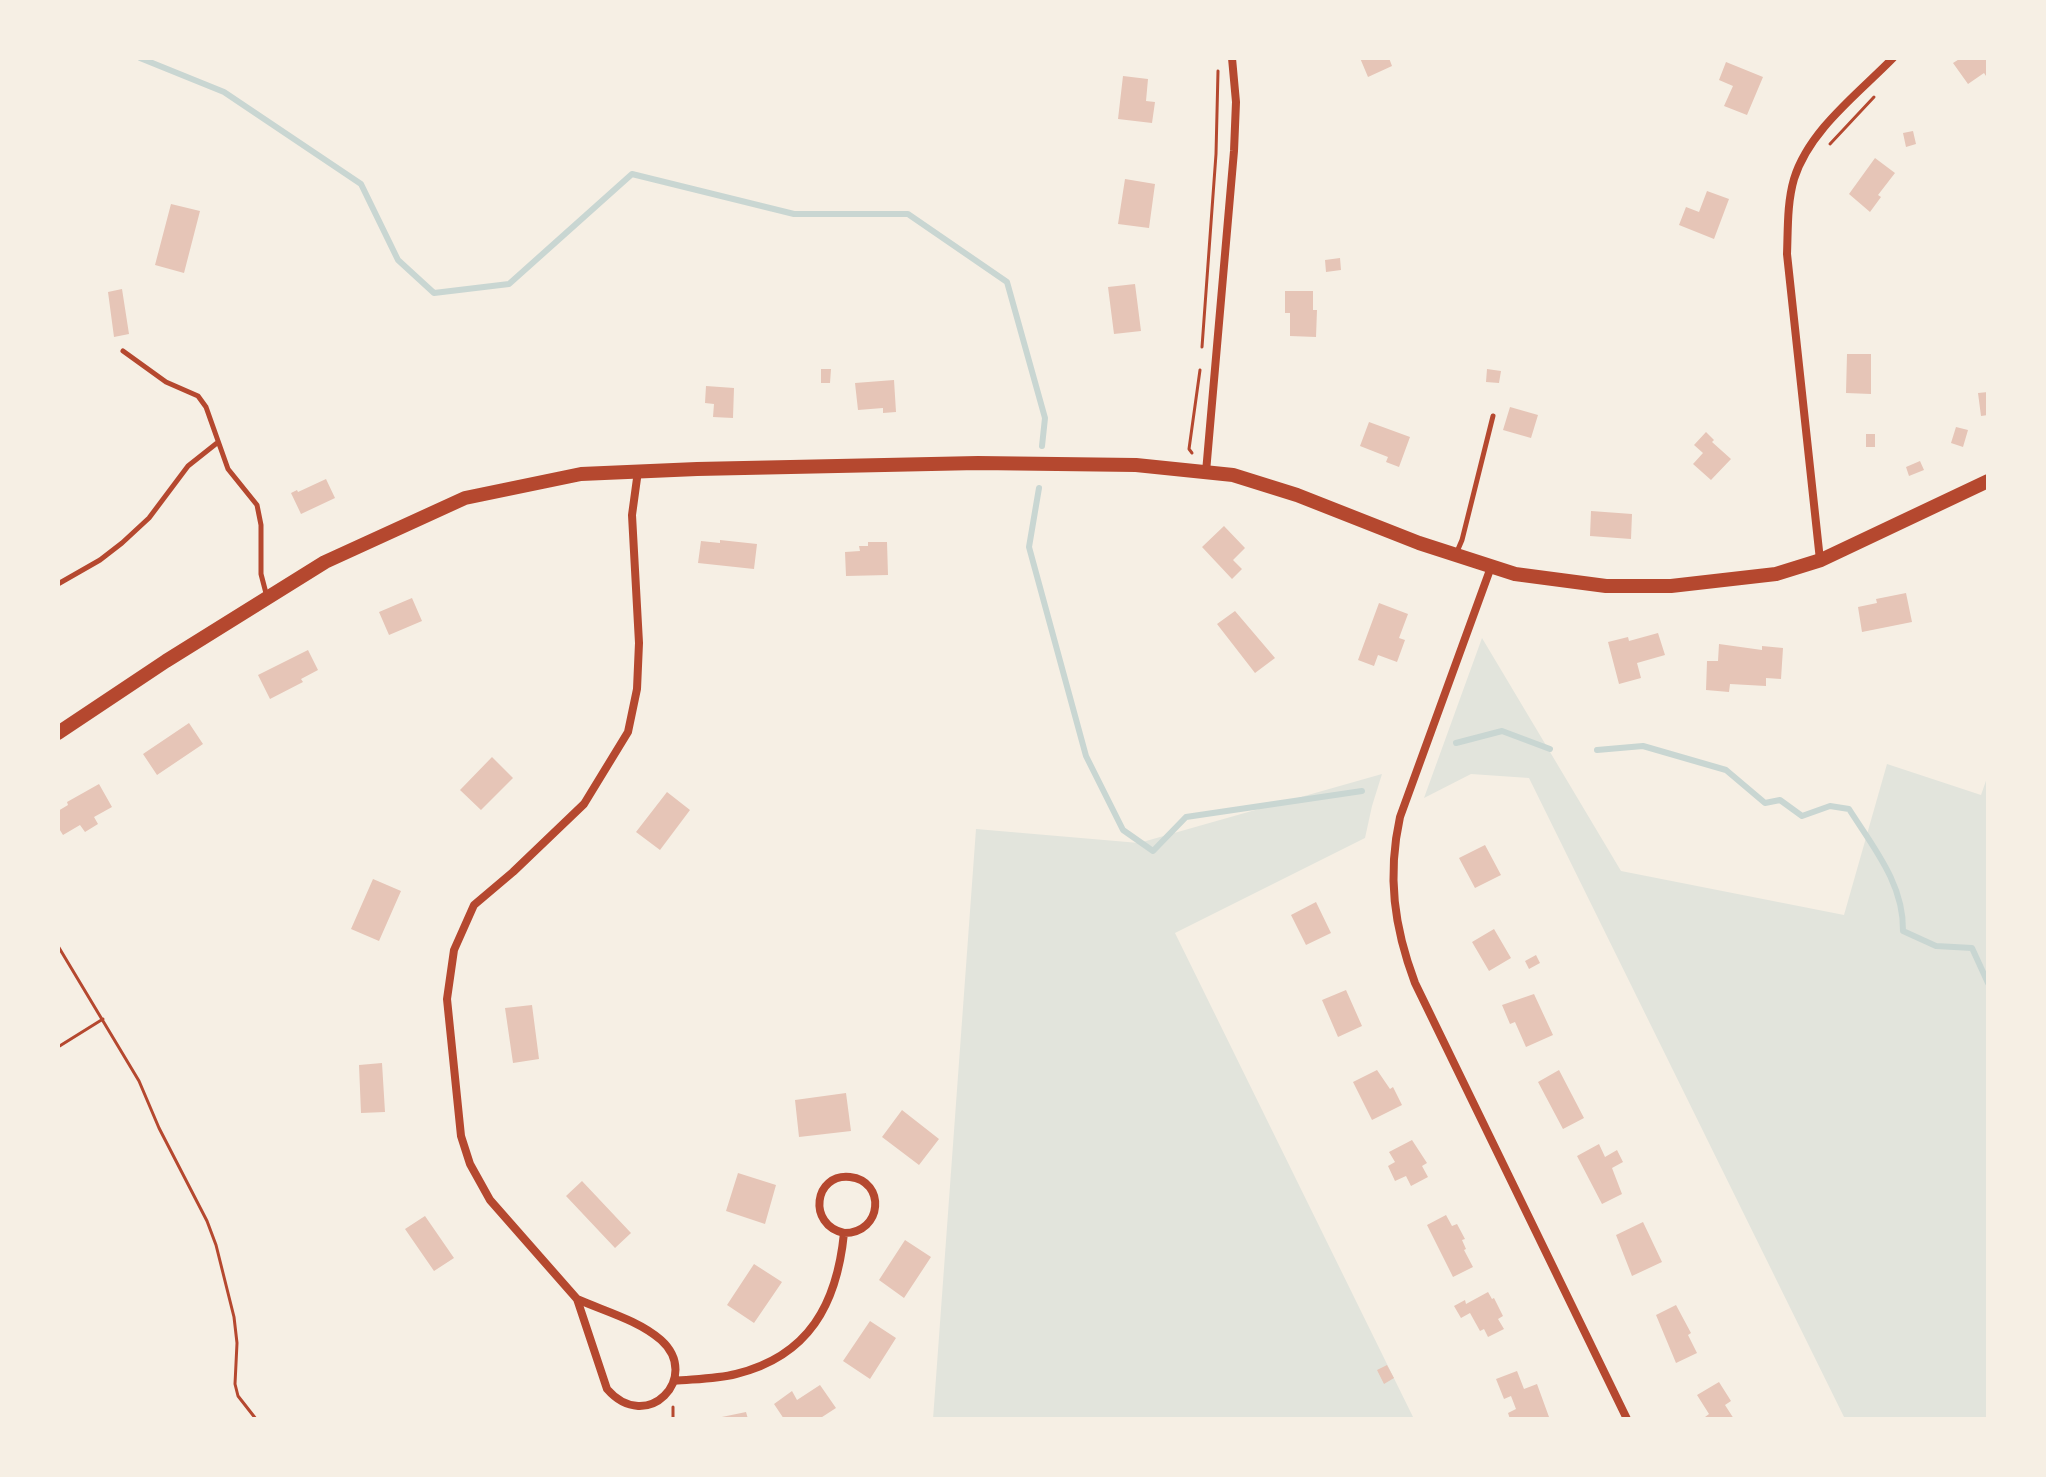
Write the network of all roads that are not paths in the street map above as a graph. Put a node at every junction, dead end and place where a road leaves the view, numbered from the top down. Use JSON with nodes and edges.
{"nodes":[{"id":1,"x":1232,"y":58,"type":"edge"},
{"id":2,"x":1893,"y":58,"type":"edge"},
{"id":3,"x":123,"y":351,"type":"dead end"},
{"id":4,"x":1493,"y":416,"type":"dead end"},
{"id":5,"x":217,"y":443,"type":"junction"},
{"id":6,"x":638,"y":471,"type":"junction"},
{"id":7,"x":1206,"y":472,"type":"junction"},
{"id":8,"x":1988,"y":481,"type":"edge"},
{"id":9,"x":1455,"y":555,"type":"junction"},
{"id":10,"x":1820,"y":560,"type":"junction"},
{"id":11,"x":1491,"y":567,"type":"junction"},
{"id":12,"x":58,"y":584,"type":"edge"},
{"id":13,"x":267,"y":598,"type":"junction"},
{"id":14,"x":58,"y":733,"type":"edge"},
{"id":15,"x":844,"y":1233,"type":"junction"},
{"id":16,"x":577,"y":1299,"type":"junction"},
{"id":17,"x":674,"y":1381,"type":"junction"},
{"id":18,"x":1627,"y":1419,"type":"edge"}],
"edges":[{"from":1,"to":7,"type":"street"},
{"from":2,"to":10,"type":"street"},
{"from":3,"to":5,"type":"lane"},
{"from":4,"to":9,"type":"lane"},
{"from":5,"to":12,"type":"lane"},
{"from":5,"to":13,"type":"lane"},
{"from":6,"to":7,"type":"street"},
{"from":6,"to":13,"type":"street"},
{"from":6,"to":16,"type":"street"},
{"from":7,"to":9,"type":"street"},
{"from":8,"to":10,"type":"street"},
{"from":9,"to":11,"type":"street"},
{"from":10,"to":11,"type":"street"},
{"from":11,"to":18,"type":"street"},
{"from":13,"to":14,"type":"street"},
{"from":15,"to":15,"type":"street"},
{"from":15,"to":17,"type":"street"},
{"from":16,"to":17,"type":"street"},
{"from":16,"to":17,"type":"street"}]}
